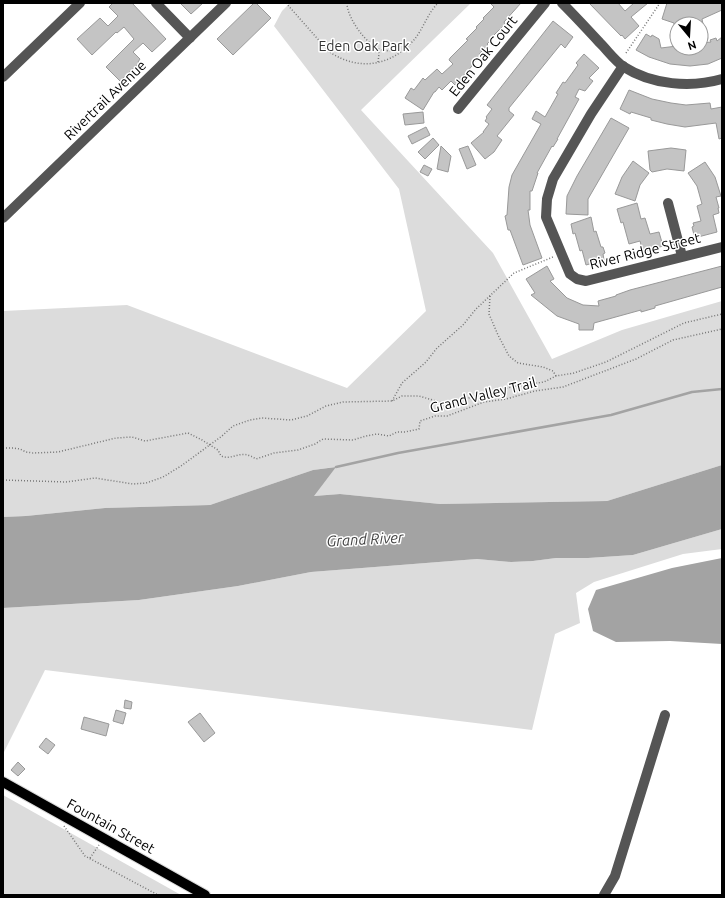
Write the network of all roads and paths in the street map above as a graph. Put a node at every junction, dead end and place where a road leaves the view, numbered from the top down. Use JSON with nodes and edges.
{"nodes":[{"id":1,"x":80,"y":3,"type":"edge"},
{"id":2,"x":156,"y":3,"type":"edge"},
{"id":3,"x":226,"y":3,"type":"edge"},
{"id":4,"x":286,"y":3,"type":"edge"},
{"id":5,"x":347,"y":3,"type":"edge"},
{"id":6,"x":438,"y":3,"type":"edge"},
{"id":7,"x":545,"y":3,"type":"edge"},
{"id":8,"x":562,"y":3,"type":"edge"},
{"id":9,"x":660,"y":3,"type":"edge"},
{"id":10,"x":190,"y":38,"type":"junction"},
{"id":11,"x":378,"y":48,"type":"junction"},
{"id":12,"x":402,"y":51,"type":"junction"},
{"id":13,"x":626,"y":52,"type":"dead end"},
{"id":14,"x":378,"y":62,"type":"junction"},
{"id":15,"x":623,"y":66,"type":"junction"},
{"id":16,"x":3,"y":77,"type":"edge"},
{"id":17,"x":722,"y":79,"type":"edge"},
{"id":18,"x":458,"y":109,"type":"dead end"},
{"id":19,"x":668,"y":203,"type":"dead end"},
{"id":20,"x":3,"y":218,"type":"edge"},
{"id":21,"x":722,"y":247,"type":"edge"},
{"id":22,"x":562,"y":254,"type":"junction"},
{"id":23,"x":682,"y":256,"type":"junction"},
{"id":24,"x":490,"y":296,"type":"junction"},
{"id":25,"x":722,"y":314,"type":"edge"},
{"id":26,"x":722,"y":329,"type":"edge"},
{"id":27,"x":556,"y":376,"type":"junction"},
{"id":28,"x":392,"y":401,"type":"junction"},
{"id":29,"x":210,"y":446,"type":"junction"},
{"id":30,"x":3,"y":448,"type":"edge"},
{"id":31,"x":3,"y":480,"type":"edge"},
{"id":32,"x":665,"y":715,"type":"dead end"},
{"id":33,"x":3,"y":782,"type":"edge"},
{"id":34,"x":64,"y":826,"type":"dead end"},
{"id":35,"x":104,"y":838,"type":"junction"},
{"id":36,"x":90,"y":858,"type":"junction"},
{"id":37,"x":158,"y":895,"type":"edge"},
{"id":38,"x":205,"y":895,"type":"edge"},
{"id":39,"x":604,"y":895,"type":"edge"}],
"edges":[{"from":1,"to":16,"type":"street"},
{"from":2,"to":10,"type":"street"},
{"from":3,"to":10,"type":"street","name":"Rivertrail Avenue"},
{"from":4,"to":14,"type":"path"},
{"from":5,"to":11,"type":"path"},
{"from":6,"to":12,"type":"path"},
{"from":7,"to":18,"type":"street","name":"Eden Oak Court"},
{"from":8,"to":15,"type":"street"},
{"from":9,"to":13,"type":"path"},
{"from":10,"to":20,"type":"street","name":"Rivertrail Avenue"},
{"from":11,"to":12,"type":"path"},
{"from":11,"to":14,"type":"path"},
{"from":12,"to":14,"type":"path"},
{"from":15,"to":17,"type":"street"},
{"from":15,"to":22,"type":"street","name":"River Ridge Street"},
{"from":19,"to":23,"type":"street"},
{"from":21,"to":23,"type":"street","name":"River Ridge Street"},
{"from":22,"to":23,"type":"street","name":"River Ridge Street"},
{"from":22,"to":24,"type":"path"},
{"from":24,"to":27,"type":"path"},
{"from":24,"to":28,"type":"path"},
{"from":25,"to":27,"type":"path"},
{"from":26,"to":29,"type":"path","name":"Grand Valley Trail"},
{"from":27,"to":28,"type":"path"},
{"from":28,"to":29,"type":"path"},
{"from":29,"to":30,"type":"path","name":"Grand Valley Trail"},
{"from":29,"to":31,"type":"path"},
{"from":32,"to":39,"type":"street"},
{"from":33,"to":35,"type":"main road","name":"Fountain Street"},
{"from":34,"to":36,"type":"path"},
{"from":35,"to":36,"type":"path"},
{"from":35,"to":38,"type":"main road","name":"Fountain Street"},
{"from":36,"to":37,"type":"path"}]}
